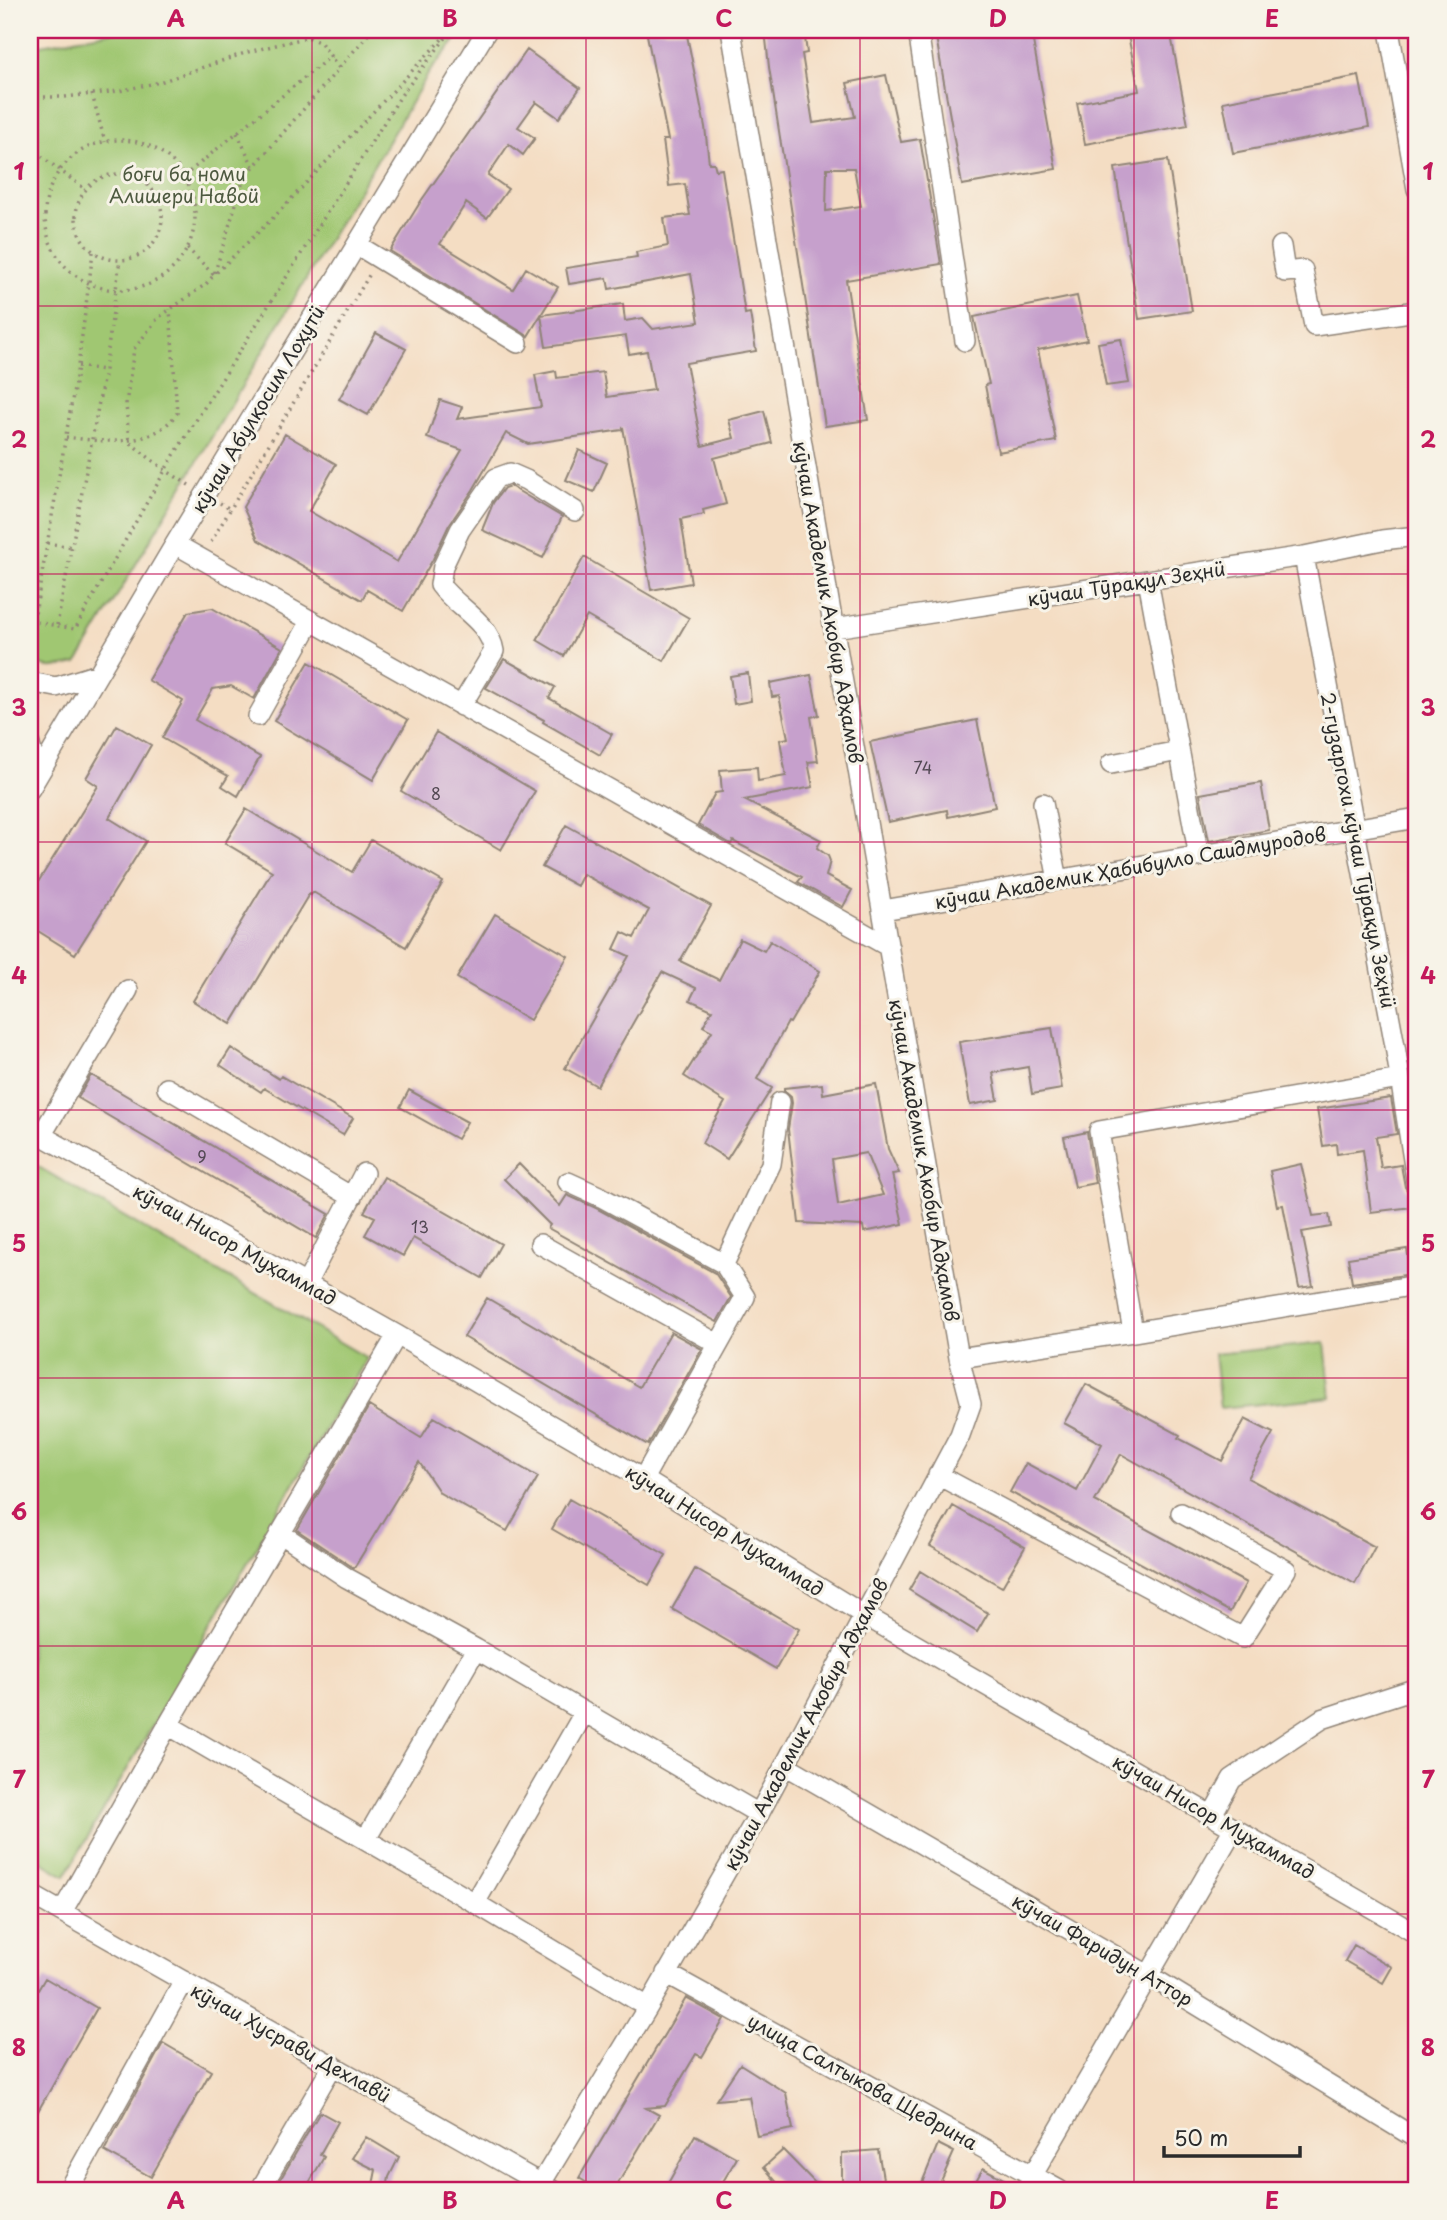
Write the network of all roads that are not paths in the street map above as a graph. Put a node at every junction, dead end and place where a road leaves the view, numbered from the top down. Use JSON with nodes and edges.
{"nodes":[{"id":1,"x":487,"y":30,"type":"edge"},
{"id":2,"x":731,"y":30,"type":"edge"},
{"id":3,"x":918,"y":30,"type":"edge"},
{"id":4,"x":1389,"y":30,"type":"edge"},
{"id":5,"x":1417,"y":189,"type":"edge"},
{"id":6,"x":357,"y":245,"type":"junction"},
{"id":7,"x":1281,"y":246,"type":"dead end"},
{"id":8,"x":1417,"y":311,"type":"edge"},
{"id":9,"x":965,"y":341,"type":"dead end"},
{"id":10,"x":518,"y":343,"type":"dead end"},
{"id":11,"x":575,"y":511,"type":"dead end"},
{"id":12,"x":1417,"y":536,"type":"edge"},
{"id":13,"x":175,"y":544,"type":"junction"},
{"id":14,"x":1304,"y":556,"type":"junction"},
{"id":15,"x":1148,"y":580,"type":"junction"},
{"id":16,"x":311,"y":621,"type":"junction"},
{"id":17,"x":834,"y":628,"type":"junction"},
{"id":18,"x":98,"y":674,"type":"junction"},
{"id":19,"x":30,"y":682,"type":"edge"},
{"id":20,"x":461,"y":706,"type":"junction"},
{"id":21,"x":258,"y":716,"type":"dead end"},
{"id":22,"x":30,"y":744,"type":"edge"},
{"id":23,"x":1179,"y":751,"type":"junction"},
{"id":24,"x":1111,"y":764,"type":"dead end"},
{"id":25,"x":34,"y":782,"type":"edge"},
{"id":26,"x":1043,"y":803,"type":"dead end"},
{"id":27,"x":1417,"y":818,"type":"edge"},
{"id":28,"x":1354,"y":828,"type":"junction"},
{"id":29,"x":1199,"y":857,"type":"junction"},
{"id":30,"x":1058,"y":880,"type":"junction"},
{"id":31,"x":883,"y":910,"type":"junction"},
{"id":32,"x":889,"y":947,"type":"junction"},
{"id":33,"x":128,"y":990,"type":"dead end"},
{"id":34,"x":1399,"y":1079,"type":"junction"},
{"id":35,"x":167,"y":1088,"type":"dead end"},
{"id":36,"x":780,"y":1102,"type":"dead end"},
{"id":37,"x":36,"y":1133,"type":"edge"},
{"id":38,"x":364,"y":1172,"type":"dead end"},
{"id":39,"x":568,"y":1182,"type":"dead end"},
{"id":40,"x":1417,"y":1185,"type":"edge"},
{"id":41,"x":352,"y":1197,"type":"junction"},
{"id":42,"x":540,"y":1244,"type":"dead end"},
{"id":43,"x":724,"y":1264,"type":"junction"},
{"id":44,"x":306,"y":1284,"type":"junction"},
{"id":45,"x":1417,"y":1285,"type":"edge"},
{"id":46,"x":1133,"y":1332,"type":"junction"},
{"id":47,"x":397,"y":1335,"type":"junction"},
{"id":48,"x":718,"y":1344,"type":"junction"},
{"id":49,"x":959,"y":1358,"type":"junction"},
{"id":50,"x":939,"y":1475,"type":"junction"},
{"id":51,"x":643,"y":1479,"type":"junction"},
{"id":52,"x":1181,"y":1513,"type":"dead end"},
{"id":53,"x":280,"y":1533,"type":"junction"},
{"id":54,"x":864,"y":1615,"type":"junction"},
{"id":55,"x":477,"y":1649,"type":"junction"},
{"id":56,"x":1417,"y":1688,"type":"edge"},
{"id":57,"x":584,"y":1713,"type":"junction"},
{"id":58,"x":168,"y":1725,"type":"junction"},
{"id":59,"x":785,"y":1765,"type":"junction"},
{"id":60,"x":759,"y":1814,"type":"junction"},
{"id":61,"x":1212,"y":1815,"type":"junction"},
{"id":62,"x":1234,"y":1828,"type":"junction"},
{"id":63,"x":366,"y":1839,"type":"junction"},
{"id":64,"x":30,"y":1894,"type":"edge"},
{"id":65,"x":475,"y":1903,"type":"junction"},
{"id":66,"x":62,"y":1912,"type":"junction"},
{"id":67,"x":1417,"y":1934,"type":"edge"},
{"id":68,"x":666,"y":1973,"type":"junction"},
{"id":69,"x":1148,"y":1975,"type":"junction"},
{"id":70,"x":184,"y":1981,"type":"junction"},
{"id":71,"x":648,"y":2007,"type":"junction"},
{"id":72,"x":333,"y":2065,"type":"junction"},
{"id":73,"x":1417,"y":2138,"type":"edge"},
{"id":74,"x":1028,"y":2182,"type":"edge"},
{"id":75,"x":543,"y":2188,"type":"edge"},
{"id":76,"x":68,"y":2190,"type":"edge"},
{"id":77,"x":260,"y":2190,"type":"edge"},
{"id":78,"x":1059,"y":2190,"type":"edge"}],
"edges":[{"from":1,"to":6,"type":"street","name":"кӯчаи Абулқосим Лоҳутӣ"},
{"from":2,"to":17,"type":"street","name":"кӯчаи Академик Акобир Адҳамов"},
{"from":3,"to":9,"type":"street"},
{"from":4,"to":5,"type":"street"},
{"from":6,"to":10,"type":"street"},
{"from":6,"to":13,"type":"street","name":"кӯчаи Абулқосим Лоҳутӣ"},
{"from":7,"to":8,"type":"street"},
{"from":11,"to":20,"type":"street"},
{"from":12,"to":14,"type":"street","name":"кӯчаи Тӯрақул Зеҳнӣ"},
{"from":13,"to":16,"type":"street"},
{"from":13,"to":18,"type":"street","name":"кӯчаи Абулқосим Лоҳутӣ"},
{"from":14,"to":15,"type":"street","name":"кӯчаи Тӯрақул Зеҳнӣ"},
{"from":14,"to":28,"type":"street","name":"2-гузаргохи кӯчаи Тӯрақул Зеҳнӣ"},
{"from":15,"to":17,"type":"street","name":"кӯчаи Тӯрақул Зеҳнӣ"},
{"from":15,"to":23,"type":"street"},
{"from":16,"to":20,"type":"street"},
{"from":16,"to":21,"type":"street"},
{"from":17,"to":31,"type":"street","name":"кӯчаи Академик Акобир Адҳамов"},
{"from":18,"to":19,"type":"street"},
{"from":18,"to":25,"type":"street","name":"кӯчаи Абулқосим Лоҳутӣ"},
{"from":20,"to":32,"type":"street"},
{"from":22,"to":25,"type":"street"},
{"from":23,"to":24,"type":"street"},
{"from":23,"to":29,"type":"street"},
{"from":26,"to":30,"type":"street"},
{"from":27,"to":28,"type":"street","name":"кӯчаи Академик Ҳабибулло Саидмуродов"},
{"from":28,"to":29,"type":"street","name":"кӯчаи Академик Ҳабибулло Саидмуродов"},
{"from":28,"to":34,"type":"street","name":"2-гузаргохи кӯчаи Тӯрақул Зеҳнӣ"},
{"from":29,"to":30,"type":"street","name":"кӯчаи Академик Ҳабибулло Саидмуродов"},
{"from":30,"to":31,"type":"street","name":"кӯчаи Академик Ҳабибулло Саидмуродов"},
{"from":31,"to":32,"type":"street","name":"кӯчаи Академик Акобир Адҳамов"},
{"from":32,"to":49,"type":"street","name":"кӯчаи Академик Акобир Адҳамов"},
{"from":33,"to":37,"type":"street"},
{"from":34,"to":40,"type":"street","name":"2-гузаргохи кӯчаи Тӯрақул Зеҳнӣ"},
{"from":34,"to":46,"type":"street"},
{"from":35,"to":41,"type":"street"},
{"from":36,"to":43,"type":"street"},
{"from":37,"to":44,"type":"street","name":"кӯчаи Нисор Муҳаммад"},
{"from":38,"to":41,"type":"street"},
{"from":39,"to":43,"type":"street"},
{"from":41,"to":44,"type":"street"},
{"from":42,"to":48,"type":"street"},
{"from":43,"to":48,"type":"street"},
{"from":44,"to":47,"type":"street","name":"кӯчаи Нисор Муҳаммад"},
{"from":45,"to":46,"type":"street"},
{"from":46,"to":49,"type":"street"},
{"from":47,"to":51,"type":"street","name":"кӯчаи Нисор Муҳаммад"},
{"from":47,"to":53,"type":"street"},
{"from":48,"to":51,"type":"street"},
{"from":49,"to":50,"type":"street","name":"кӯчаи Академик Акобир Адҳамов"},
{"from":50,"to":52,"type":"street"},
{"from":50,"to":54,"type":"street","name":"кӯчаи Академик Акобир Адҳамов"},
{"from":51,"to":54,"type":"street","name":"кӯчаи Нисор Муҳаммад"},
{"from":53,"to":55,"type":"street"},
{"from":53,"to":58,"type":"street"},
{"from":54,"to":59,"type":"street","name":"кӯчаи Академик Акобир Адҳамов"},
{"from":54,"to":61,"type":"street","name":"кӯчаи Нисор Муҳаммад"},
{"from":55,"to":57,"type":"street"},
{"from":55,"to":63,"type":"street"},
{"from":56,"to":61,"type":"street"},
{"from":57,"to":60,"type":"street"},
{"from":57,"to":65,"type":"street"},
{"from":58,"to":63,"type":"street"},
{"from":58,"to":66,"type":"street"},
{"from":59,"to":60,"type":"street","name":"кӯчаи Академик Акобир Адҳамов"},
{"from":59,"to":69,"type":"street","name":"кӯчаи Фаридун Аттор"},
{"from":60,"to":68,"type":"street","name":"кӯчаи Академик Акобир Адҳамов"},
{"from":61,"to":62,"type":"street","name":"кӯчаи Нисор Муҳаммад"},
{"from":62,"to":67,"type":"street","name":"кӯчаи Нисор Муҳаммад"},
{"from":62,"to":69,"type":"street"},
{"from":63,"to":65,"type":"street"},
{"from":64,"to":66,"type":"street","name":"кӯчаи Хусрави Дехлавӣ"},
{"from":65,"to":71,"type":"street"},
{"from":66,"to":70,"type":"street","name":"кӯчаи Хусрави Дехлавӣ"},
{"from":68,"to":71,"type":"street","name":"кӯчаи Академик Акобир Адҳамов"},
{"from":68,"to":74,"type":"street","name":"улица Салтыкова Щедрина"},
{"from":69,"to":73,"type":"street","name":"кӯчаи Фаридун Аттор"},
{"from":69,"to":74,"type":"street"},
{"from":70,"to":72,"type":"street","name":"кӯчаи Хусрави Дехлавӣ"},
{"from":70,"to":76,"type":"street"},
{"from":71,"to":75,"type":"street","name":"кӯчаи Академик Акобир Адҳамов"},
{"from":72,"to":75,"type":"street","name":"кӯчаи Хусрави Дехлавӣ"},
{"from":72,"to":77,"type":"street"},
{"from":74,"to":78,"type":"street","name":"улица Салтыкова Щедрина"}]}
